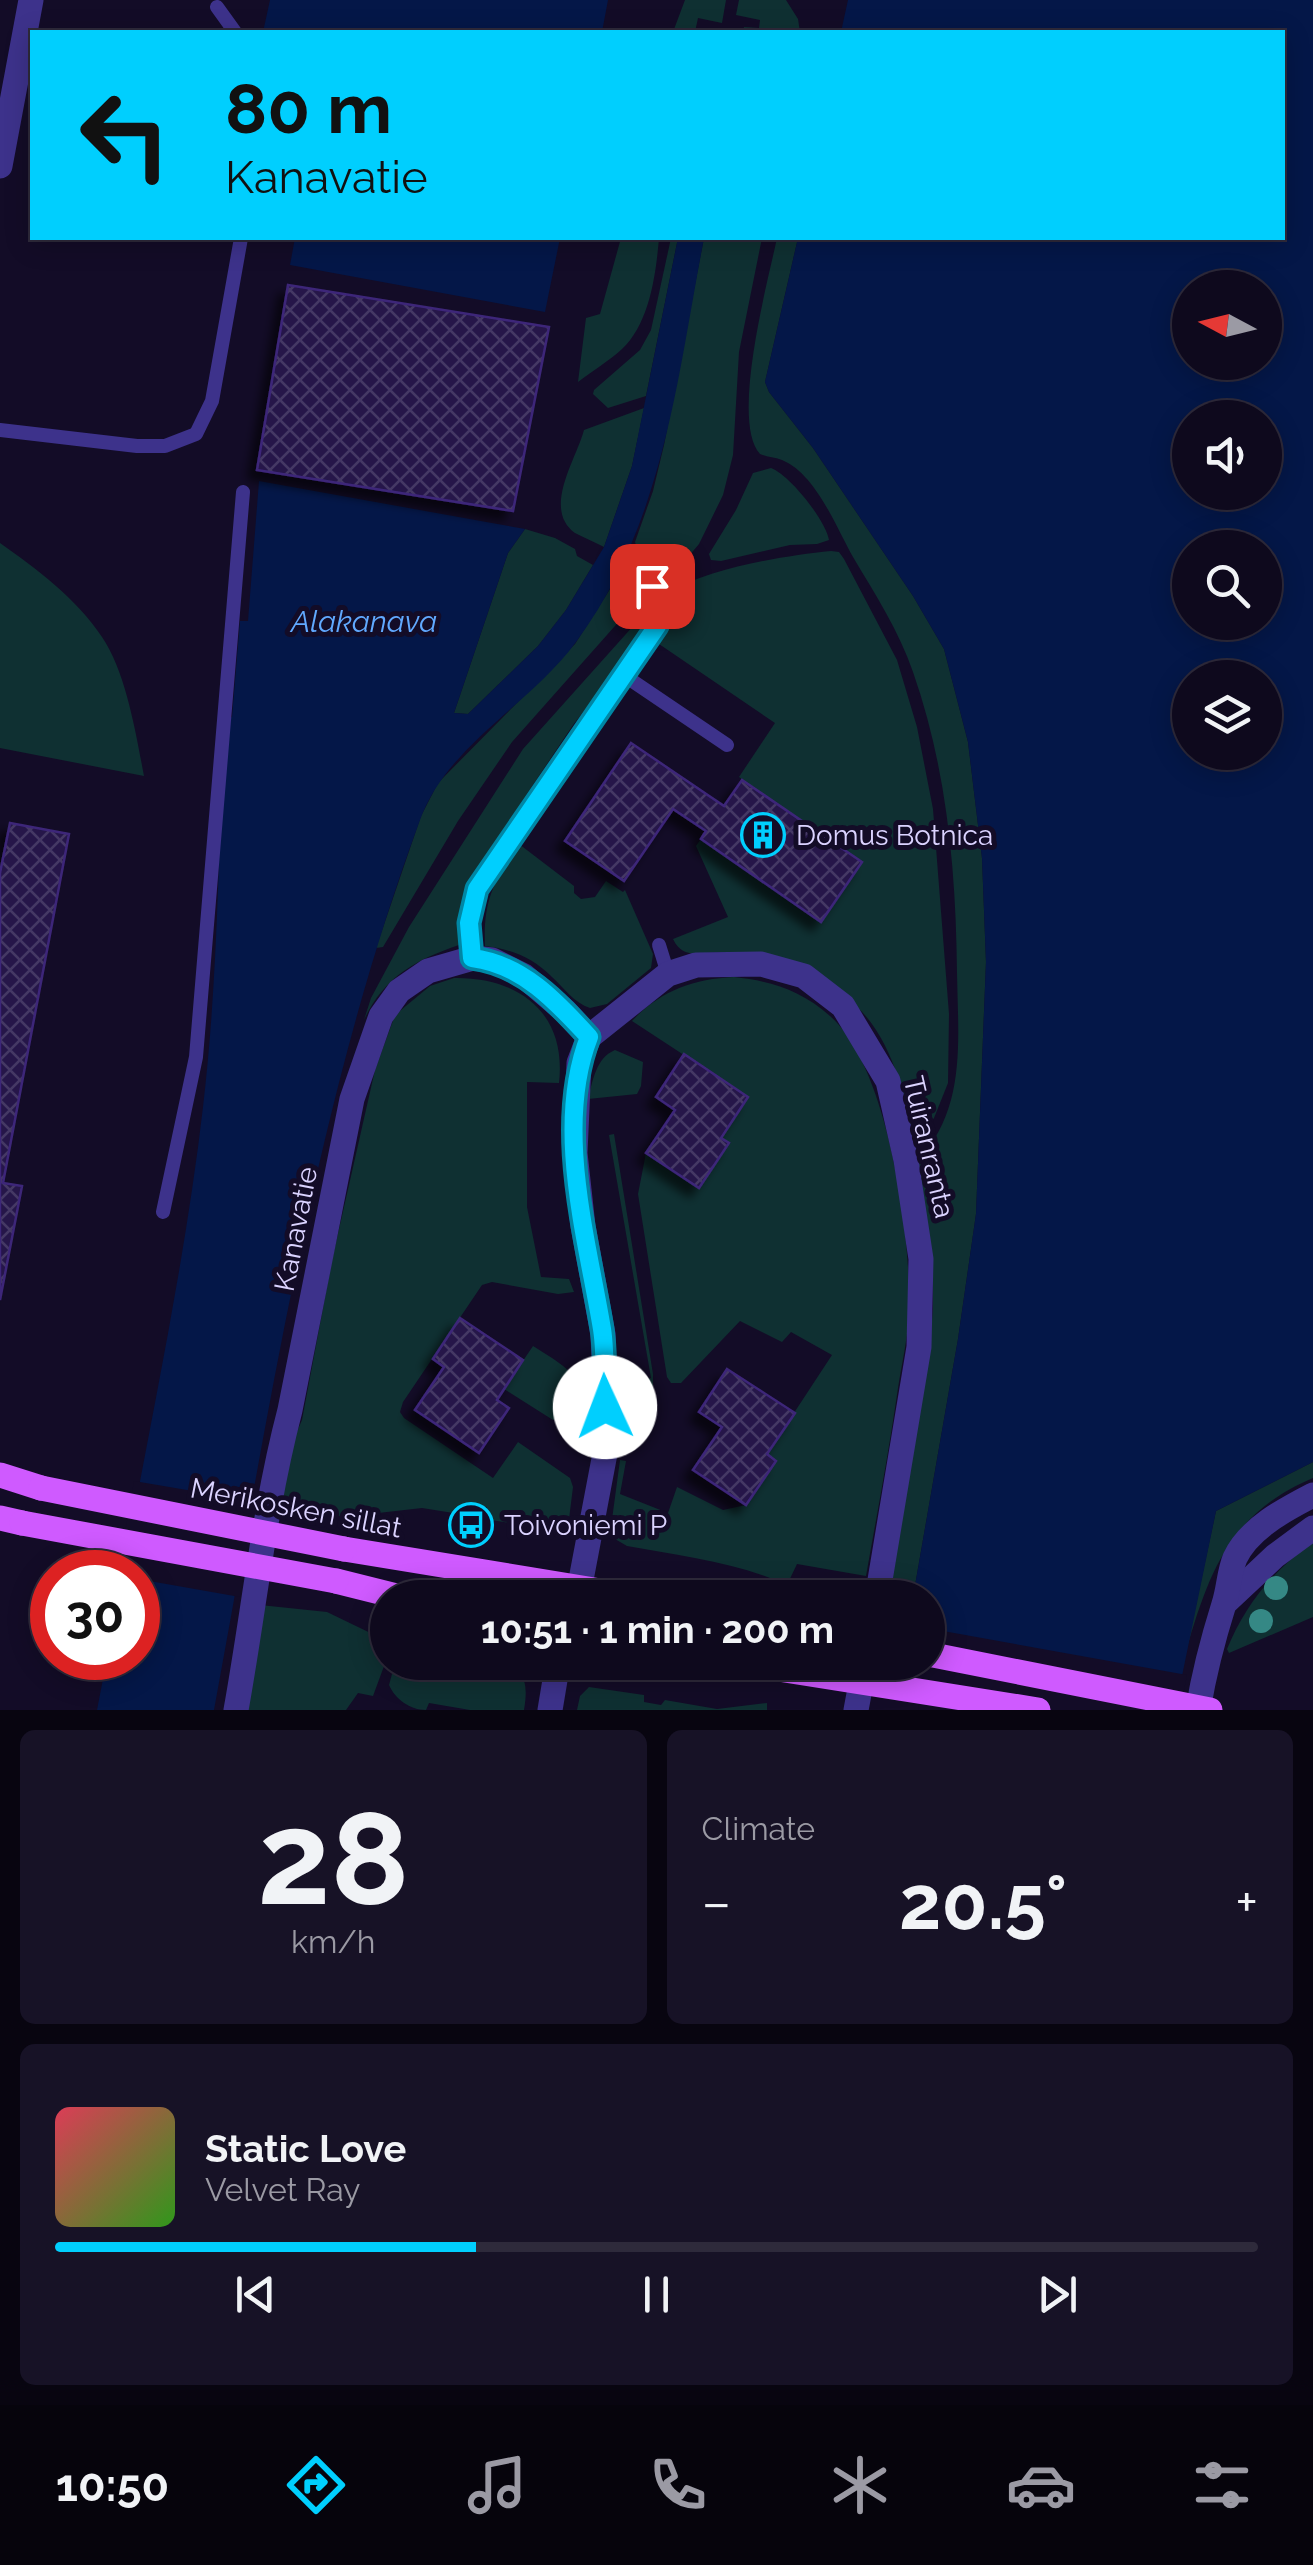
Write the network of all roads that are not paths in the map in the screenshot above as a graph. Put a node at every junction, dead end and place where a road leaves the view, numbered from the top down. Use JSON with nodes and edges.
{"nodes":[{"id":1,"x":32,"y":0,"type":"edge"},
{"id":2,"x":216,"y":6,"type":"dead end"},
{"id":3,"x":234,"y":30,"type":"edge"},
{"id":4,"x":0,"y":166,"type":"edge"},
{"id":5,"x":240,"y":240,"type":"edge"},
{"id":6,"x":0,"y":430,"type":"edge"},
{"id":7,"x":243,"y":492,"type":"dead end"},
{"id":8,"x":624,"y":572,"type":"dead end"},
{"id":9,"x":625,"y":676,"type":"junction"},
{"id":10,"x":727,"y":745,"type":"dead end"},
{"id":11,"x":659,"y":945,"type":"dead end"},
{"id":12,"x":472,"y":958,"type":"junction"},
{"id":13,"x":668,"y":974,"type":"junction"},
{"id":14,"x":589,"y":1037,"type":"junction"},
{"id":15,"x":164,"y":1212,"type":"dead end"},
{"id":16,"x":0,"y":1475,"type":"edge"},
{"id":17,"x":1313,"y":1494,"type":"edge"},
{"id":18,"x":11,"y":1520,"type":"edge"},
{"id":19,"x":1313,"y":1528,"type":"edge"},
{"id":20,"x":542,"y":1580,"type":"edge"},
{"id":21,"x":581,"y":1580,"type":"edge"},
{"id":22,"x":880,"y":1580,"type":"edge"},
{"id":23,"x":370,"y":1590,"type":"edge"},
{"id":24,"x":1225,"y":1602,"type":"junction"},
{"id":25,"x":945,"y":1657,"type":"edge"},
{"id":26,"x":555,"y":1680,"type":"edge"},
{"id":27,"x":849,"y":1680,"type":"edge"},
{"id":28,"x":862,"y":1680,"type":"edge"},
{"id":29,"x":236,"y":1710,"type":"edge"},
{"id":30,"x":550,"y":1710,"type":"edge"},
{"id":31,"x":856,"y":1710,"type":"edge"},
{"id":32,"x":1038,"y":1710,"type":"edge"},
{"id":33,"x":1198,"y":1710,"type":"edge"},
{"id":34,"x":1210,"y":1710,"type":"edge"}],
"edges":[{"from":1,"to":4,"type":"street"},
{"from":2,"to":3,"type":"lane"},
{"from":5,"to":6,"type":"lane"},
{"from":7,"to":15,"type":"lane"},
{"from":8,"to":9,"type":"lane"},
{"from":9,"to":10,"type":"lane"},
{"from":9,"to":12,"type":"lane"},
{"from":11,"to":13,"type":"lane"},
{"from":12,"to":14,"type":"street"},
{"from":12,"to":29,"type":"street","name":"Kanavatie"},
{"from":13,"to":14,"type":"street","name":"Tuiranranta"},
{"from":13,"to":22,"type":"street","name":"Tuiranranta"},
{"from":14,"to":21,"type":"street"},
{"from":16,"to":20,"type":"main road","name":"Merikosken sillat","bridge":true},
{"from":17,"to":24,"type":"street"},
{"from":18,"to":23,"type":"main road","bridge":true},
{"from":19,"to":24,"type":"street"},
{"from":24,"to":33,"type":"street"},
{"from":25,"to":34,"type":"main road","bridge":true},
{"from":26,"to":30,"type":"street"},
{"from":27,"to":32,"type":"main road","bridge":true},
{"from":28,"to":31,"type":"street"}]}
